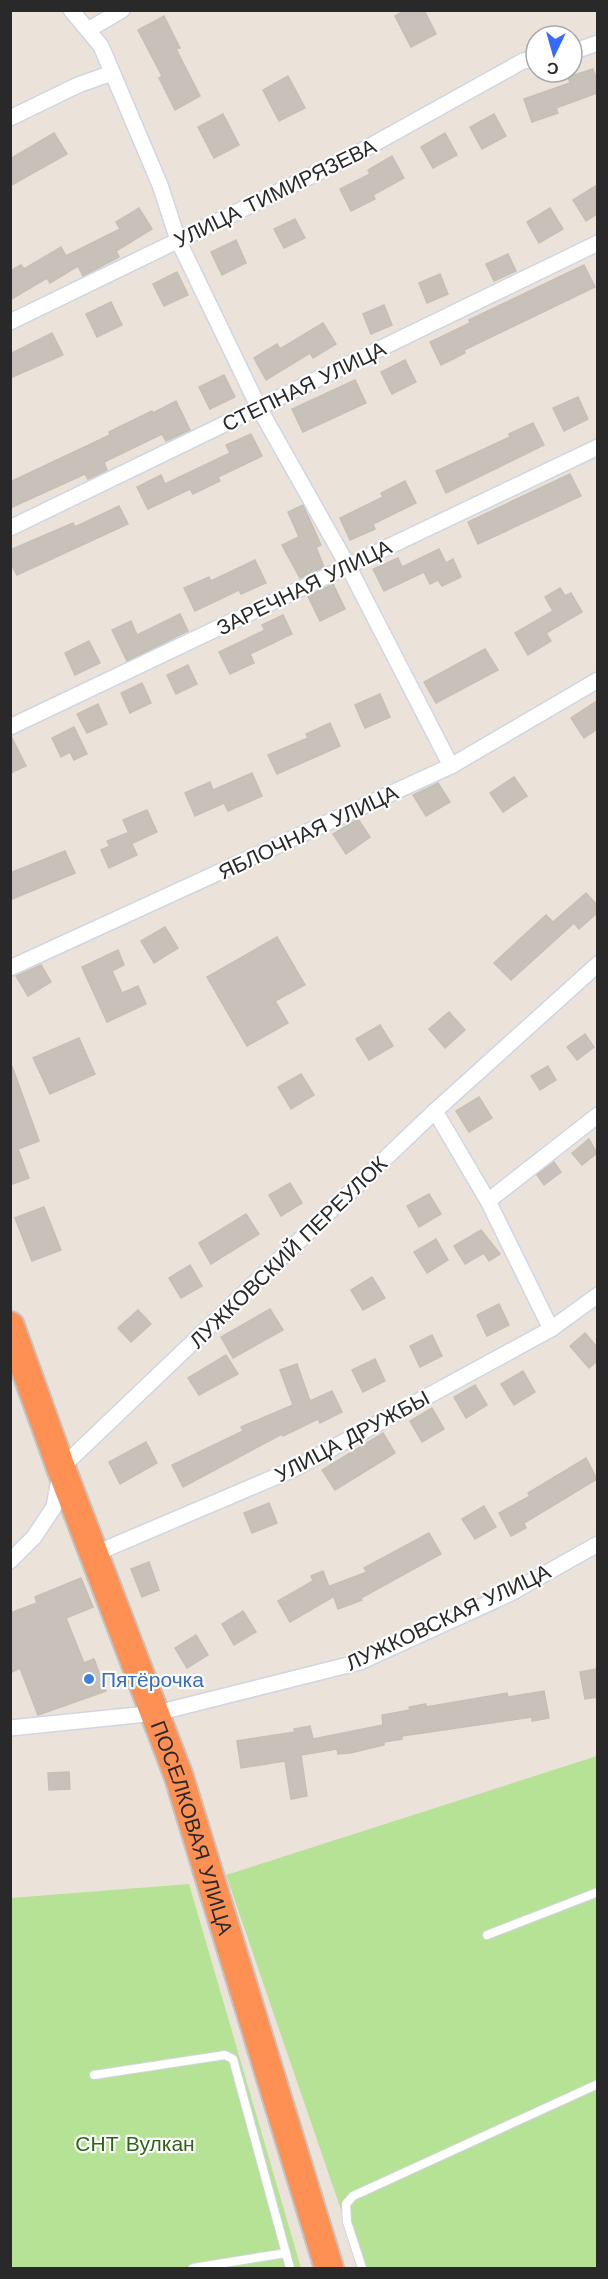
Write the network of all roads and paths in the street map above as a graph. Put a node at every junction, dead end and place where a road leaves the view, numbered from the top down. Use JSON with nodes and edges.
{"nodes":[{"id":1,"x":71,"y":10,"type":"edge"},
{"id":2,"x":122,"y":10,"type":"edge"},
{"id":3,"x":88,"y":30,"type":"junction"},
{"id":4,"x":524,"y":61,"type":"edge"},
{"id":5,"x":112,"y":73,"type":"junction"},
{"id":6,"x":10,"y":118,"type":"edge"},
{"id":7,"x":178,"y":240,"type":"junction"},
{"id":8,"x":597,"y":243,"type":"edge"},
{"id":9,"x":10,"y":322,"type":"edge"},
{"id":10,"x":259,"y":408,"type":"junction"},
{"id":11,"x":597,"y":447,"type":"edge"},
{"id":12,"x":10,"y":528,"type":"edge"},
{"id":13,"x":348,"y":566,"type":"junction"},
{"id":14,"x":597,"y":680,"type":"edge"},
{"id":15,"x":10,"y":727,"type":"edge"},
{"id":16,"x":451,"y":766,"type":"junction"},
{"id":17,"x":597,"y":964,"type":"edge"},
{"id":18,"x":10,"y":968,"type":"edge"},
{"id":19,"x":435,"y":1112,"type":"junction"},
{"id":20,"x":597,"y":1115,"type":"edge"},
{"id":21,"x":489,"y":1201,"type":"junction"},
{"id":22,"x":597,"y":1294,"type":"edge"},
{"id":23,"x":551,"y":1329,"type":"junction"},
{"id":24,"x":13,"y":1344,"type":"edge"},
{"id":25,"x":61,"y":1467,"type":"junction"},
{"id":26,"x":597,"y":1544,"type":"edge"},
{"id":27,"x":94,"y":1554,"type":"junction"},
{"id":28,"x":10,"y":1561,"type":"edge"},
{"id":29,"x":157,"y":1713,"type":"junction"},
{"id":30,"x":10,"y":1728,"type":"edge"},
{"id":31,"x":597,"y":1892,"type":"edge"},
{"id":32,"x":487,"y":1935,"type":"dead end"},
{"id":33,"x":94,"y":2075,"type":"dead end"},
{"id":34,"x":597,"y":2084,"type":"edge"},
{"id":35,"x":286,"y":2253,"type":"junction"},
{"id":36,"x":194,"y":2268,"type":"edge"},
{"id":37,"x":290,"y":2268,"type":"edge"},
{"id":38,"x":328,"y":2268,"type":"edge"},
{"id":39,"x":362,"y":2268,"type":"edge"}],
"edges":[{"from":1,"to":3,"type":"street"},
{"from":2,"to":3,"type":"street"},
{"from":3,"to":5,"type":"street"},
{"from":4,"to":7,"type":"street","name":"УЛИЦА ТИМИРЯЗЕВА"},
{"from":5,"to":6,"type":"street"},
{"from":5,"to":7,"type":"street"},
{"from":7,"to":9,"type":"street","name":"УЛИЦА ТИМИРЯЗЕВА"},
{"from":7,"to":10,"type":"street"},
{"from":8,"to":10,"type":"street","name":"СТЕПНАЯ УЛИЦА"},
{"from":10,"to":12,"type":"street","name":"СТЕПНАЯ УЛИЦА"},
{"from":10,"to":13,"type":"street"},
{"from":11,"to":13,"type":"street","name":"ЗАРЕЧНАЯ УЛИЦА"},
{"from":13,"to":15,"type":"street","name":"ЗАРЕЧНАЯ УЛИЦА"},
{"from":13,"to":16,"type":"street"},
{"from":14,"to":16,"type":"street","name":"ЯБЛОЧНАЯ УЛИЦА"},
{"from":16,"to":18,"type":"street","name":"ЯБЛОЧНАЯ УЛИЦА"},
{"from":17,"to":19,"type":"street","name":"ЛУЖКОВСКИЙ ПЕРЕУЛОК"},
{"from":19,"to":21,"type":"street"},
{"from":19,"to":25,"type":"street","name":"ЛУЖКОВСКИЙ ПЕРЕУЛОК"},
{"from":20,"to":21,"type":"street"},
{"from":21,"to":23,"type":"street"},
{"from":22,"to":23,"type":"street","name":"УЛИЦА ДРУЖБЫ"},
{"from":23,"to":27,"type":"street","name":"УЛИЦА ДРУЖБЫ"},
{"from":24,"to":25,"type":"highway","name":"ПОСЕЛКОВАЯ УЛИЦА"},
{"from":25,"to":27,"type":"highway","name":"ПОСЕЛКОВАЯ УЛИЦА"},
{"from":25,"to":28,"type":"street"},
{"from":26,"to":29,"type":"street","name":"ЛУЖКОВСКАЯ УЛИЦА"},
{"from":27,"to":29,"type":"highway","name":"ПОСЕЛКОВАЯ УЛИЦА"},
{"from":29,"to":30,"type":"street","name":"ЛУЖКОВСКАЯ УЛИЦА"},
{"from":29,"to":38,"type":"highway","name":"ПОСЕЛКОВАЯ УЛИЦА"},
{"from":31,"to":32,"type":"lane"},
{"from":33,"to":35,"type":"lane"},
{"from":34,"to":39,"type":"lane"},
{"from":35,"to":36,"type":"lane"},
{"from":35,"to":37,"type":"lane"}]}
